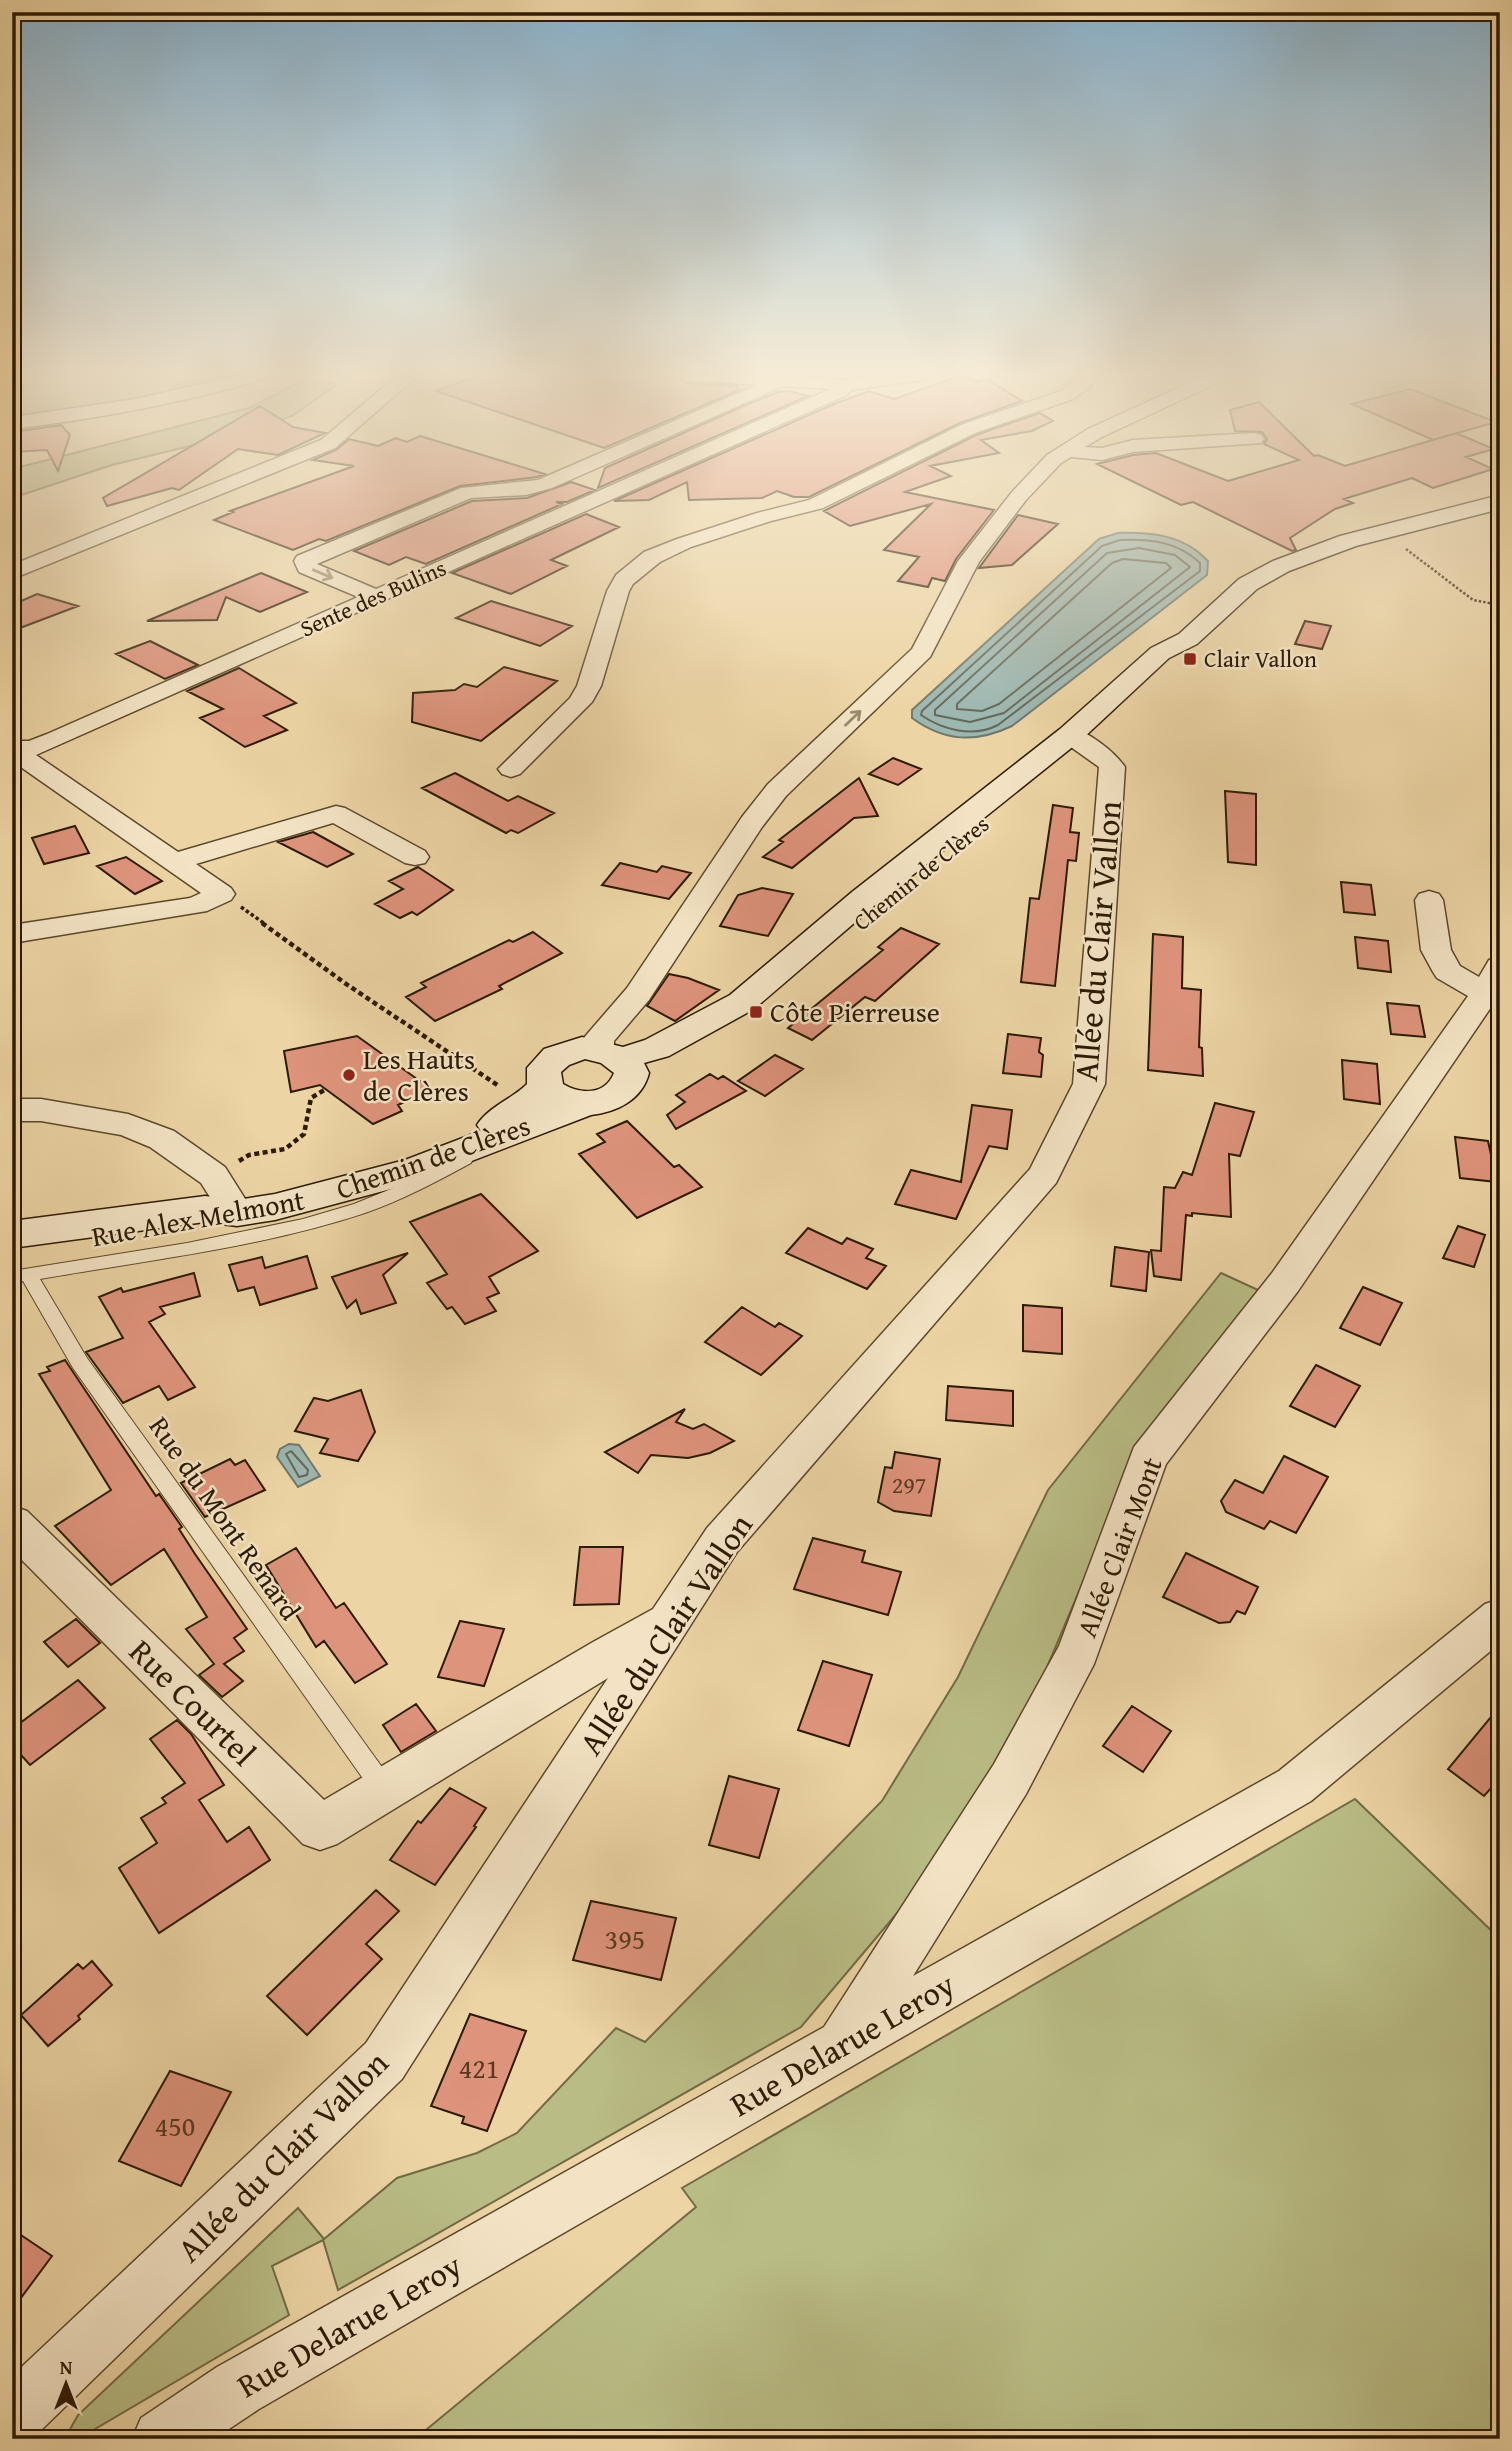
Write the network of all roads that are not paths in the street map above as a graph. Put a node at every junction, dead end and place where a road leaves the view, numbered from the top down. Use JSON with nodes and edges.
{"nodes":[{"id":1,"x":217,"y":489,"type":"edge"},
{"id":2,"x":519,"y":489,"type":"edge"},
{"id":3,"x":619,"y":489,"type":"edge"},
{"id":4,"x":846,"y":489,"type":"edge"},
{"id":5,"x":1025,"y":489,"type":"edge"},
{"id":6,"x":1500,"y":502,"type":"edge"},
{"id":7,"x":12,"y":573,"type":"edge"},
{"id":8,"x":377,"y":597,"type":"junction"},
{"id":9,"x":1077,"y":739,"type":"junction"},
{"id":10,"x":16,"y":749,"type":"edge"},
{"id":11,"x":511,"y":769,"type":"dead end"},
{"id":12,"x":415,"y":858,"type":"dead end"},
{"id":13,"x":174,"y":862,"type":"junction"},
{"id":14,"x":1429,"y":900,"type":"dead end"},
{"id":15,"x":12,"y":934,"type":"edge"},
{"id":16,"x":1492,"y":979,"type":"edge"},
{"id":17,"x":616,"y":1063,"type":"junction"},
{"id":18,"x":544,"y":1087,"type":"junction"},
{"id":19,"x":585,"y":1104,"type":"junction"},
{"id":20,"x":12,"y":1110,"type":"edge"},
{"id":21,"x":465,"y":1159,"type":"dead end"},
{"id":22,"x":221,"y":1198,"type":"junction"},
{"id":23,"x":12,"y":1235,"type":"edge"},
{"id":24,"x":20,"y":1276,"type":"edge"},
{"id":25,"x":12,"y":1523,"type":"edge"},
{"id":26,"x":1500,"y":1617,"type":"edge"},
{"id":27,"x":669,"y":1622,"type":"junction"},
{"id":28,"x":384,"y":1789,"type":"junction"},
{"id":29,"x":841,"y":2045,"type":"junction"},
{"id":30,"x":12,"y":2417,"type":"edge"},
{"id":31,"x":162,"y":2439,"type":"edge"}],
"edges":[{"from":1,"to":7,"type":"street"},
{"from":2,"to":8,"type":"street","one_way":true},
{"from":3,"to":8,"type":"street","name":"Sente des Bulins"},
{"from":4,"to":11,"type":"street"},
{"from":17,"to":5,"type":"street","one_way":true},
{"from":6,"to":9,"type":"street","name":"Chemin de Clères"},
{"from":8,"to":10,"type":"street","name":"Sente des Bulins"},
{"from":9,"to":17,"type":"street","name":"Chemin de Clères"},
{"from":9,"to":27,"type":"street","name":"Allée du Clair Vallon"},
{"from":10,"to":13,"type":"street"},
{"from":12,"to":13,"type":"street"},
{"from":13,"to":15,"type":"street"},
{"from":14,"to":16,"type":"street"},
{"from":16,"to":29,"type":"street","name":"Allée Clair Mont"},
{"from":17,"to":18,"type":"street"},
{"from":17,"to":19,"type":"street"},
{"from":18,"to":19,"type":"street"},
{"from":18,"to":22,"type":"street","name":"Chemin de Clères"},
{"from":19,"to":22,"type":"street","name":"Chemin de Clères"},
{"from":20,"to":22,"type":"street"},
{"from":21,"to":24,"type":"lane","name":"Rue Alex Melmont"},
{"from":22,"to":23,"type":"street","name":"Chemin de Clères"},
{"from":24,"to":28,"type":"lane","name":"Rue du Mont Renard"},
{"from":25,"to":28,"type":"street","name":"Rue Courtel"},
{"from":26,"to":29,"type":"street","name":"Rue Delarue Leroy"},
{"from":27,"to":28,"type":"street"},
{"from":27,"to":30,"type":"street","name":"Allée du Clair Vallon"},
{"from":29,"to":31,"type":"street","name":"Rue Delarue Leroy"}]}
